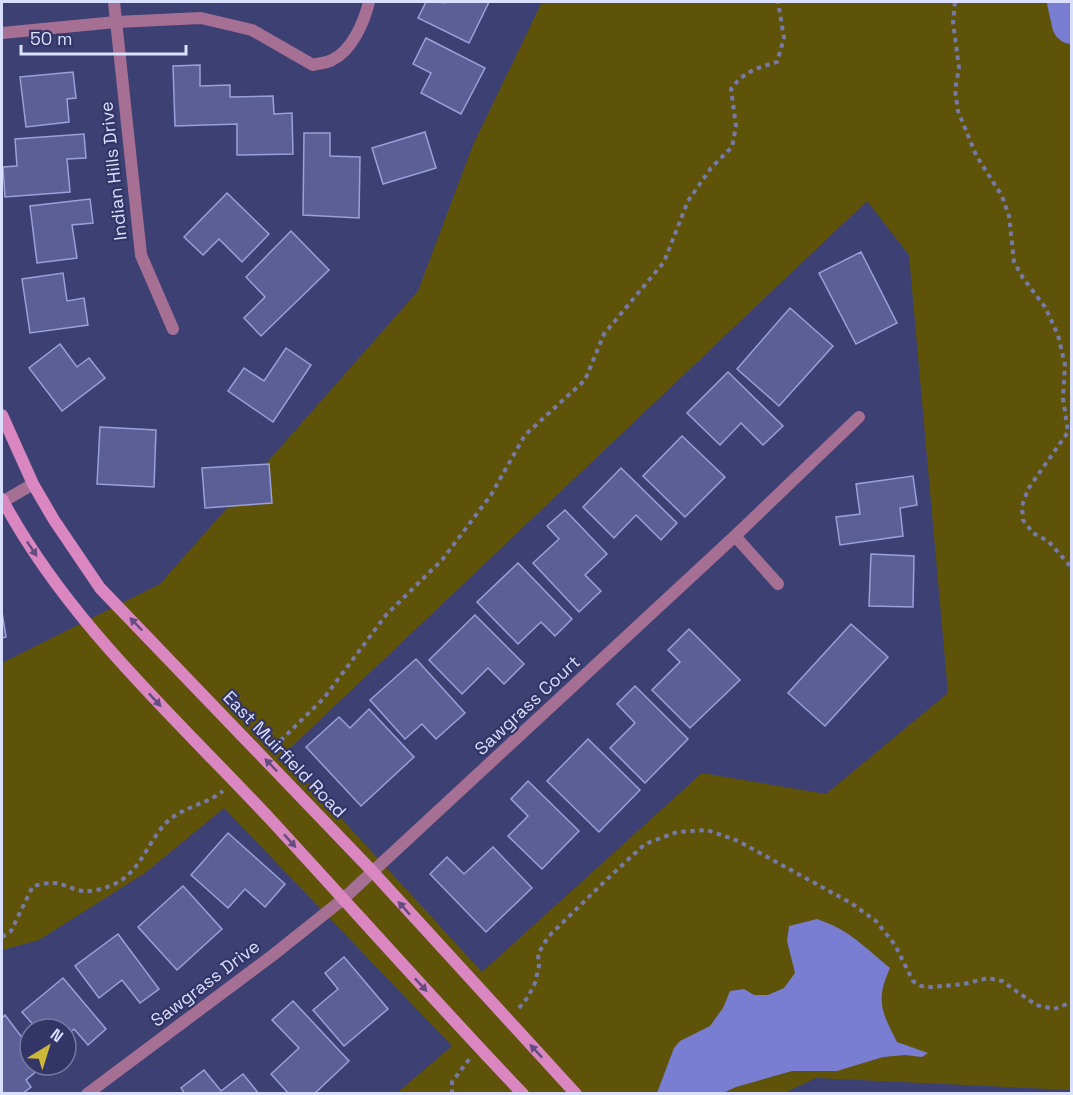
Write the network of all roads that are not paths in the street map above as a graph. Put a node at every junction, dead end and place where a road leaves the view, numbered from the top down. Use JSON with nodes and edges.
{"nodes":[{"id":1,"x":114,"y":2,"type":"edge"},
{"id":2,"x":369,"y":2,"type":"edge"},
{"id":3,"x":116,"y":22,"type":"junction"},
{"id":4,"x":2,"y":33,"type":"edge"},
{"id":5,"x":173,"y":329,"type":"dead end"},
{"id":6,"x":2,"y":415,"type":"edge"},
{"id":7,"x":859,"y":417,"type":"dead end"},
{"id":8,"x":33,"y":484,"type":"junction"},
{"id":9,"x":2,"y":501,"type":"edge"},
{"id":10,"x":735,"y":536,"type":"junction"},
{"id":11,"x":777,"y":584,"type":"dead end"},
{"id":12,"x":373,"y":872,"type":"junction"},
{"id":13,"x":342,"y":900,"type":"junction"},
{"id":14,"x":87,"y":1094,"type":"edge"},
{"id":15,"x":523,"y":1094,"type":"edge"},
{"id":16,"x":576,"y":1094,"type":"edge"}],
"edges":[{"from":1,"to":3,"type":"street","name":"Indian Hills Drive"},
{"from":2,"to":3,"type":"street"},
{"from":3,"to":4,"type":"street"},
{"from":3,"to":5,"type":"street","name":"Indian Hills Drive"},
{"from":6,"to":8,"type":"street","name":"East Muirfield Road"},
{"from":7,"to":10,"type":"street","name":"Sawgrass Court"},
{"from":8,"to":9,"type":"street"},
{"from":12,"to":8,"type":"street","name":"East Muirfield Road","one_way":true},
{"from":9,"to":13,"type":"street","one_way":true},
{"from":10,"to":11,"type":"street"},
{"from":10,"to":12,"type":"street","name":"Sawgrass Court"},
{"from":12,"to":13,"type":"street","name":"Sawgrass Court"},
{"from":16,"to":12,"type":"street","name":"East Muirfield Road","one_way":true},
{"from":13,"to":14,"type":"street","name":"Sawgrass Drive"},
{"from":13,"to":15,"type":"street","one_way":true}]}
